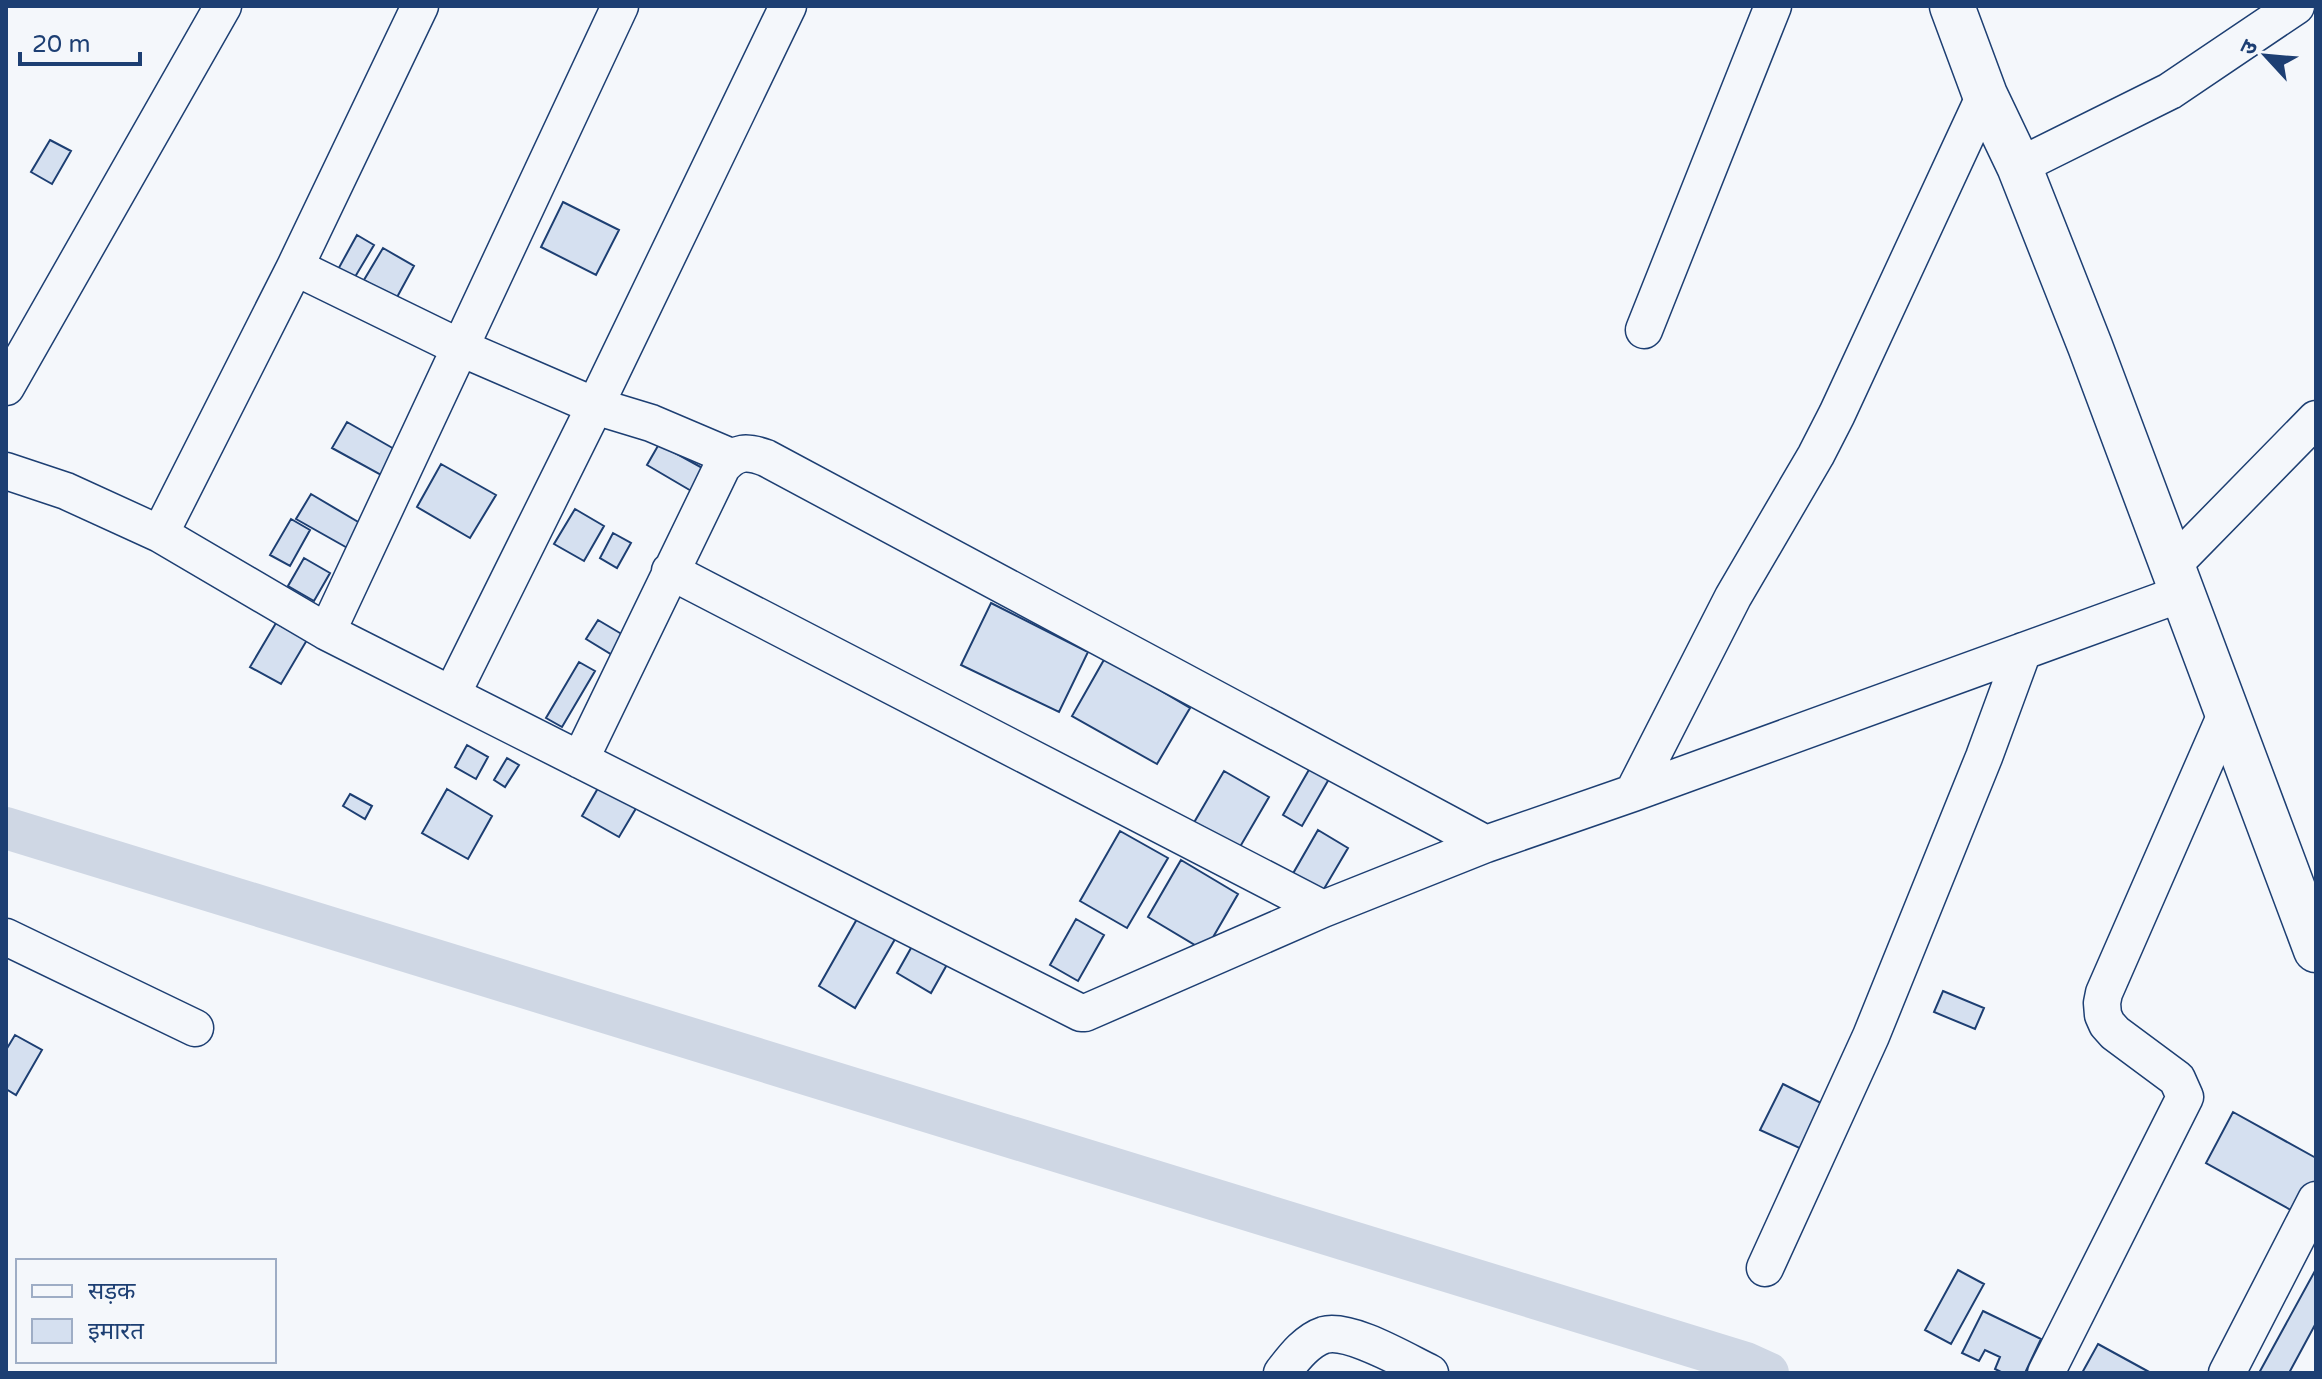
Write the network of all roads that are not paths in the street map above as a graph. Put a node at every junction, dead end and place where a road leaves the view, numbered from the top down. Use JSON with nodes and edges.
{"nodes":[{"id":1,"x":223,"y":6,"type":"edge"},
{"id":2,"x":420,"y":6,"type":"edge"},
{"id":3,"x":620,"y":6,"type":"edge"},
{"id":4,"x":788,"y":6,"type":"edge"},
{"id":5,"x":1773,"y":6,"type":"edge"},
{"id":6,"x":1952,"y":6,"type":"edge"},
{"id":7,"x":2296,"y":6,"type":"edge"},
{"id":8,"x":1985,"y":95,"type":"junction"},
{"id":9,"x":2019,"y":166,"type":"junction"},
{"id":10,"x":295,"y":267,"type":"junction"},
{"id":11,"x":1644,"y":330,"type":"dead end"},
{"id":12,"x":461,"y":348,"type":"junction"},
{"id":13,"x":6,"y":387,"type":"edge"},
{"id":14,"x":595,"y":406,"type":"junction"},
{"id":15,"x":2316,"y":419,"type":"edge"},
{"id":16,"x":731,"y":457,"type":"junction"},
{"id":17,"x":6,"y":471,"type":"edge"},
{"id":18,"x":160,"y":534,"type":"junction"},
{"id":19,"x":670,"y":571,"type":"junction"},
{"id":20,"x":2178,"y":579,"type":"junction"},
{"id":21,"x":327,"y":632,"type":"junction"},
{"id":22,"x":2023,"y":651,"type":"junction"},
{"id":23,"x":452,"y":694,"type":"junction"},
{"id":24,"x":2227,"y":712,"type":"junction"},
{"id":25,"x":580,"y":760,"type":"junction"},
{"id":26,"x":1633,"y":793,"type":"junction"},
{"id":27,"x":1486,"y":844,"type":"junction"},
{"id":28,"x":1323,"y":909,"type":"junction"},
{"id":29,"x":6,"y":937,"type":"edge"},
{"id":30,"x":2316,"y":950,"type":"edge"},
{"id":31,"x":195,"y":1028,"type":"dead end"},
{"id":32,"x":2316,"y":1200,"type":"edge"},
{"id":33,"x":1765,"y":1268,"type":"dead end"},
{"id":34,"x":1282,"y":1373,"type":"edge"},
{"id":35,"x":1430,"y":1373,"type":"edge"},
{"id":36,"x":2046,"y":1373,"type":"edge"},
{"id":37,"x":2227,"y":1373,"type":"edge"}],
"edges":[{"from":1,"to":13,"type":"street"},
{"from":2,"to":10,"type":"street"},
{"from":3,"to":12,"type":"street"},
{"from":4,"to":14,"type":"street"},
{"from":5,"to":11,"type":"street"},
{"from":6,"to":8,"type":"street"},
{"from":7,"to":9,"type":"street"},
{"from":8,"to":9,"type":"street"},
{"from":8,"to":26,"type":"street"},
{"from":9,"to":20,"type":"street"},
{"from":10,"to":12,"type":"street"},
{"from":10,"to":18,"type":"street"},
{"from":12,"to":14,"type":"street"},
{"from":12,"to":21,"type":"street"},
{"from":14,"to":16,"type":"street"},
{"from":14,"to":23,"type":"street"},
{"from":15,"to":20,"type":"street"},
{"from":16,"to":19,"type":"street"},
{"from":16,"to":27,"type":"street"},
{"from":17,"to":18,"type":"street"},
{"from":18,"to":21,"type":"street"},
{"from":19,"to":25,"type":"street"},
{"from":19,"to":28,"type":"street"},
{"from":20,"to":22,"type":"street"},
{"from":20,"to":24,"type":"street"},
{"from":21,"to":23,"type":"street"},
{"from":22,"to":26,"type":"street"},
{"from":22,"to":33,"type":"street"},
{"from":23,"to":25,"type":"street"},
{"from":24,"to":30,"type":"street"},
{"from":24,"to":36,"type":"street"},
{"from":25,"to":28,"type":"street"},
{"from":26,"to":27,"type":"street"},
{"from":27,"to":28,"type":"street"},
{"from":29,"to":31,"type":"street"},
{"from":32,"to":37,"type":"street"},
{"from":34,"to":35,"type":"street"}]}
